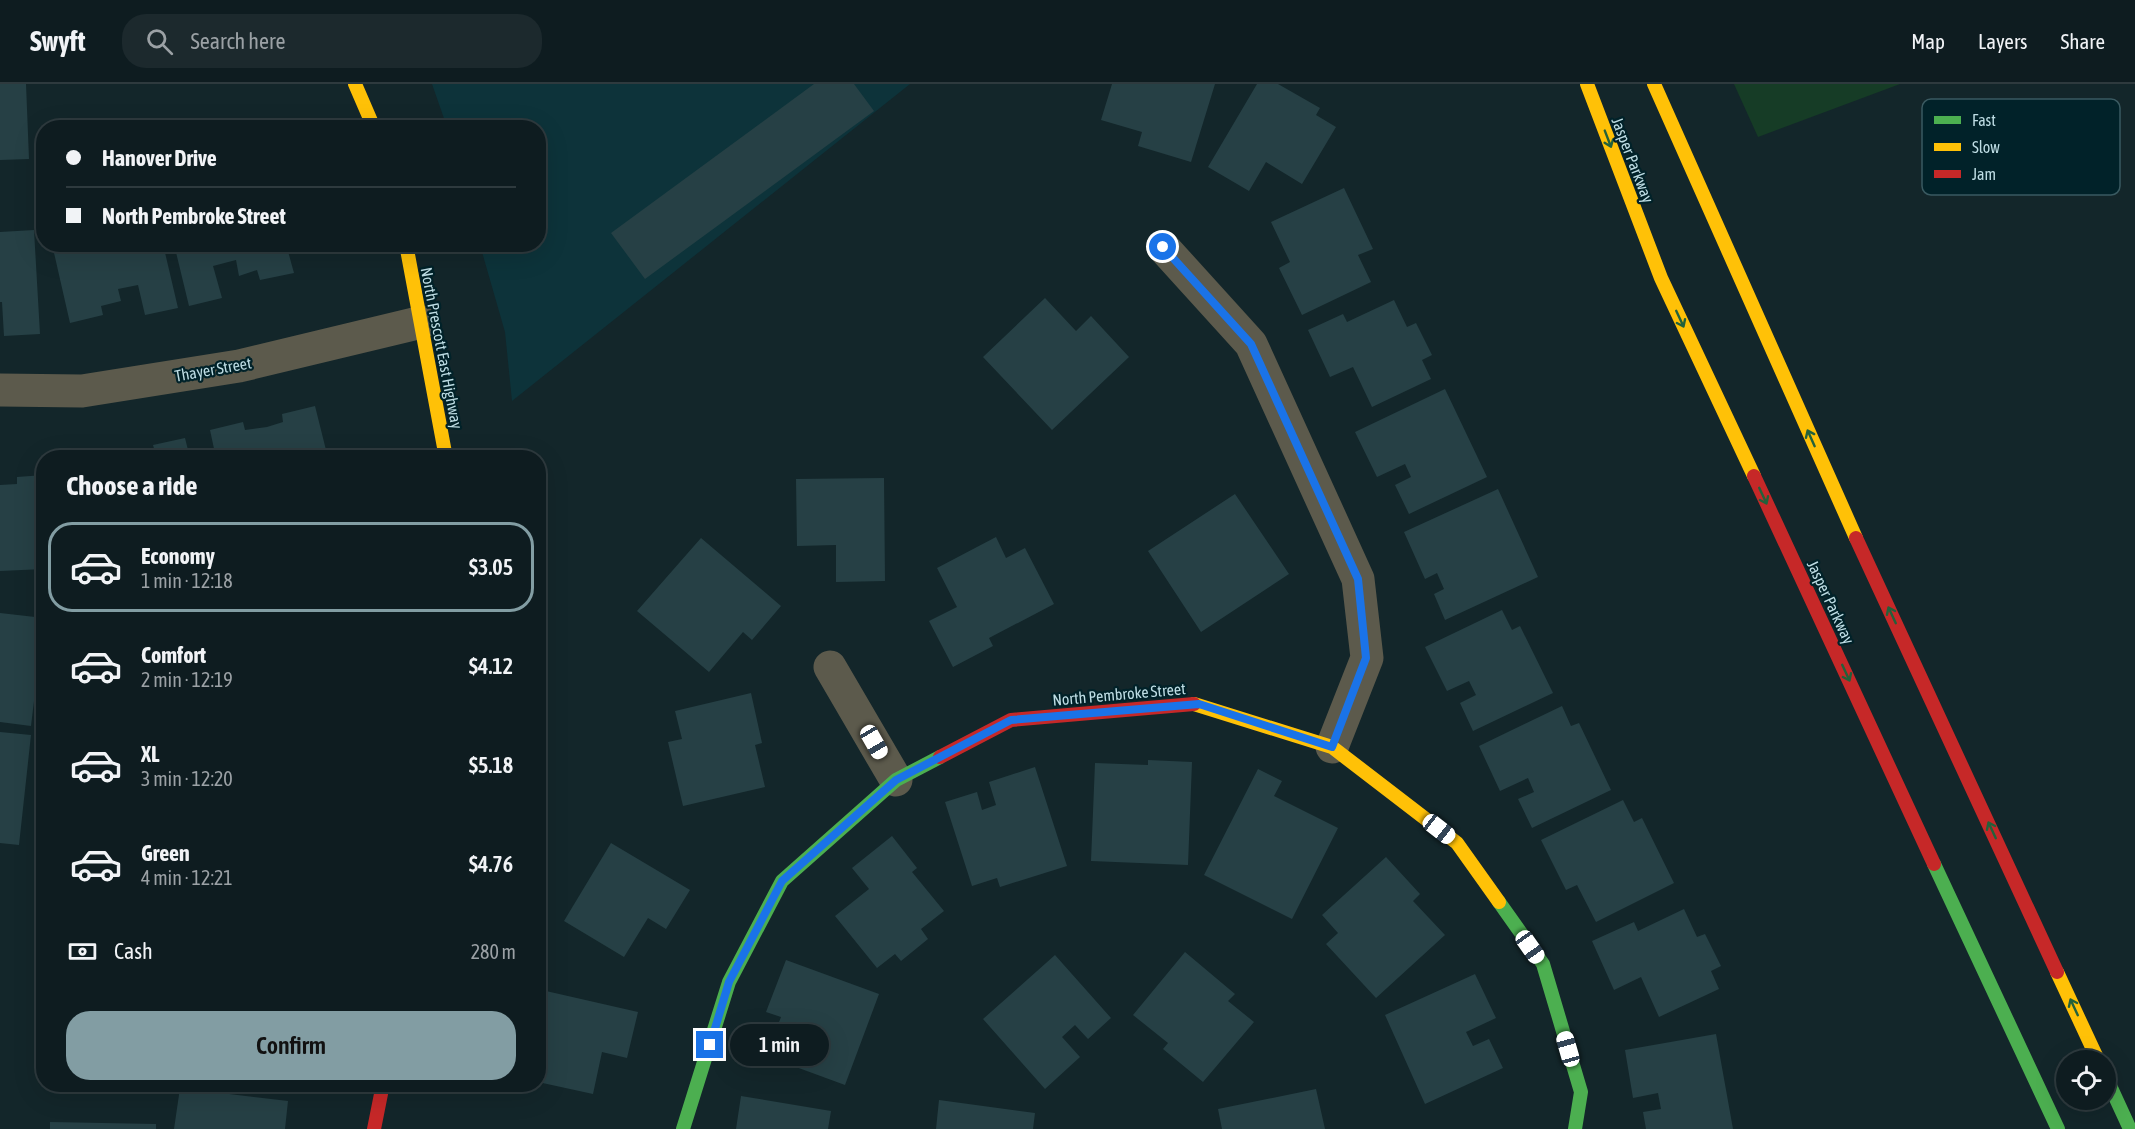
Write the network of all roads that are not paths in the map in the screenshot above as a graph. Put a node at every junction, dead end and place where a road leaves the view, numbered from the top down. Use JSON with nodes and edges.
{"nodes":[{"id":1,"x":355,"y":84,"type":"edge"},
{"id":2,"x":1587,"y":84,"type":"edge"},
{"id":3,"x":1654,"y":84,"type":"edge"},
{"id":4,"x":371,"y":120,"type":"edge"},
{"id":5,"x":1163,"y":247,"type":"dead end"},
{"id":6,"x":408,"y":252,"type":"edge"},
{"id":7,"x":422,"y":322,"type":"junction"},
{"id":8,"x":0,"y":390,"type":"edge"},
{"id":9,"x":445,"y":450,"type":"edge"},
{"id":10,"x":830,"y":667,"type":"dead end"},
{"id":11,"x":1332,"y":747,"type":"junction"},
{"id":12,"x":896,"y":780,"type":"junction"},
{"id":13,"x":2093,"y":1050,"type":"edge"},
{"id":14,"x":381,"y":1092,"type":"edge"},
{"id":15,"x":2116,"y":1099,"type":"edge"},
{"id":16,"x":374,"y":1129,"type":"edge"},
{"id":17,"x":683,"y":1129,"type":"edge"},
{"id":18,"x":1575,"y":1129,"type":"edge"},
{"id":19,"x":2058,"y":1129,"type":"edge"},
{"id":20,"x":2130,"y":1129,"type":"edge"}],
"edges":[{"from":1,"to":4,"type":"main road"},
{"from":2,"to":19,"type":"main road","name":"Jasper Parkway","one_way":true},
{"from":13,"to":3,"type":"main road","one_way":true},
{"from":5,"to":11,"type":"street"},
{"from":6,"to":7,"type":"main road","name":"North Prescott East Highway"},
{"from":7,"to":8,"type":"street","name":"Thayer Street"},
{"from":7,"to":9,"type":"main road","name":"North Prescott East Highway"},
{"from":10,"to":12,"type":"street"},
{"from":11,"to":12,"type":"main road","name":"North Pembroke Street"},
{"from":11,"to":18,"type":"main road","name":"North Pembroke Street"},
{"from":12,"to":17,"type":"main road","name":"North Pembroke Street"},
{"from":14,"to":16,"type":"main road"},
{"from":15,"to":20,"type":"main road"}]}
